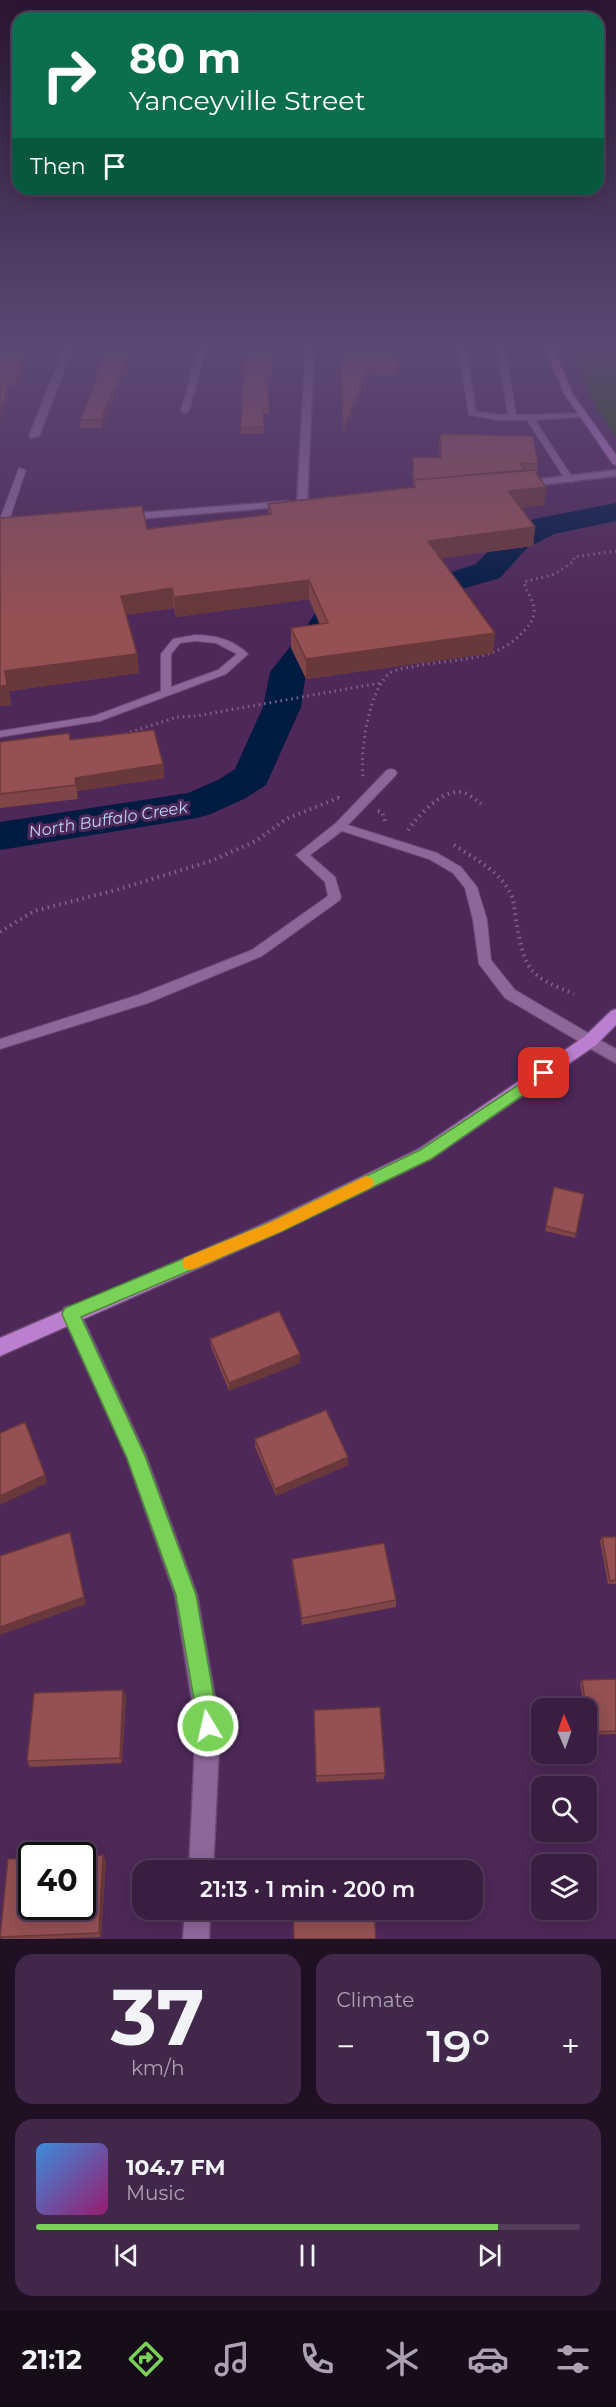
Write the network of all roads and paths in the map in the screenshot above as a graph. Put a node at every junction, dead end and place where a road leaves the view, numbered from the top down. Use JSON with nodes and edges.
{"nodes":[{"id":1,"x":305,"y":437,"type":"edge"},
{"id":2,"x":542,"y":437,"type":"edge"},
{"id":3,"x":599,"y":437,"type":"edge"},
{"id":4,"x":616,"y":462,"type":"edge"},
{"id":5,"x":22,"y":470,"type":"dead end"},
{"id":6,"x":616,"y":473,"type":"edge"},
{"id":7,"x":570,"y":480,"type":"junction"},
{"id":8,"x":509,"y":485,"type":"edge"},
{"id":9,"x":314,"y":502,"type":"edge"},
{"id":10,"x":302,"y":503,"type":"junction"},
{"id":11,"x":114,"y":518,"type":"edge"},
{"id":12,"x":12,"y":528,"type":"edge"},
{"id":13,"x":1,"y":529,"type":"edge"},
{"id":14,"x":616,"y":551,"type":"edge"},
{"id":15,"x":380,"y":683,"type":"junction"},
{"id":16,"x":166,"y":693,"type":"junction"},
{"id":17,"x":312,"y":696,"type":"joint"},
{"id":18,"x":216,"y":713,"type":"dead end"},
{"id":19,"x":0,"y":734,"type":"edge"},
{"id":20,"x":391,"y":773,"type":"dead end"},
{"id":21,"x":362,"y":779,"type":"dead end"},
{"id":22,"x":344,"y":795,"type":"dead end"},
{"id":23,"x":338,"y":798,"type":"junction"},
{"id":24,"x":481,"y":804,"type":"dead end"},
{"id":25,"x":358,"y":806,"type":"junction"},
{"id":26,"x":340,"y":826,"type":"junction"},
{"id":27,"x":407,"y":831,"type":"dead end"},
{"id":28,"x":0,"y":932,"type":"edge"},
{"id":29,"x":616,"y":1015,"type":"edge"},
{"id":30,"x":590,"y":1041,"type":"junction"},
{"id":31,"x":0,"y":1044,"type":"edge"},
{"id":32,"x":616,"y":1057,"type":"edge"},
{"id":33,"x":71,"y":1314,"type":"junction"},
{"id":34,"x":0,"y":1347,"type":"edge"},
{"id":35,"x":201,"y":1860,"type":"edge"},
{"id":36,"x":197,"y":1920,"type":"edge"},
{"id":37,"x":196,"y":1939,"type":"edge"}],
"edges":[{"from":1,"to":10,"type":"street"},
{"from":2,"to":7,"type":"lane"},
{"from":3,"to":4,"type":"main road"},
{"from":5,"to":13,"type":"lane"},
{"from":6,"to":7,"type":"street"},
{"from":7,"to":8,"type":"street"},
{"from":9,"to":10,"type":"street"},
{"from":10,"to":11,"type":"street"},
{"from":12,"to":13,"type":"street"},
{"from":14,"to":15,"type":"path"},
{"from":15,"to":17,"type":"path"},
{"from":15,"to":21,"type":"path"},
{"from":16,"to":16,"type":"lane"},
{"from":16,"to":19,"type":"lane"},
{"from":17,"to":18,"type":"path"},
{"from":20,"to":25,"type":"lane"},
{"from":22,"to":23,"type":"path"},
{"from":23,"to":25,"type":"path"},
{"from":23,"to":28,"type":"path"},
{"from":24,"to":27,"type":"path"},
{"from":25,"to":26,"type":"lane"},
{"from":26,"to":30,"type":"lane"},
{"from":26,"to":31,"type":"lane"},
{"from":29,"to":30,"type":"main road"},
{"from":30,"to":32,"type":"street"},
{"from":30,"to":33,"type":"main road"},
{"from":33,"to":34,"type":"main road"},
{"from":33,"to":35,"type":"street"},
{"from":36,"to":37,"type":"street"}]}
